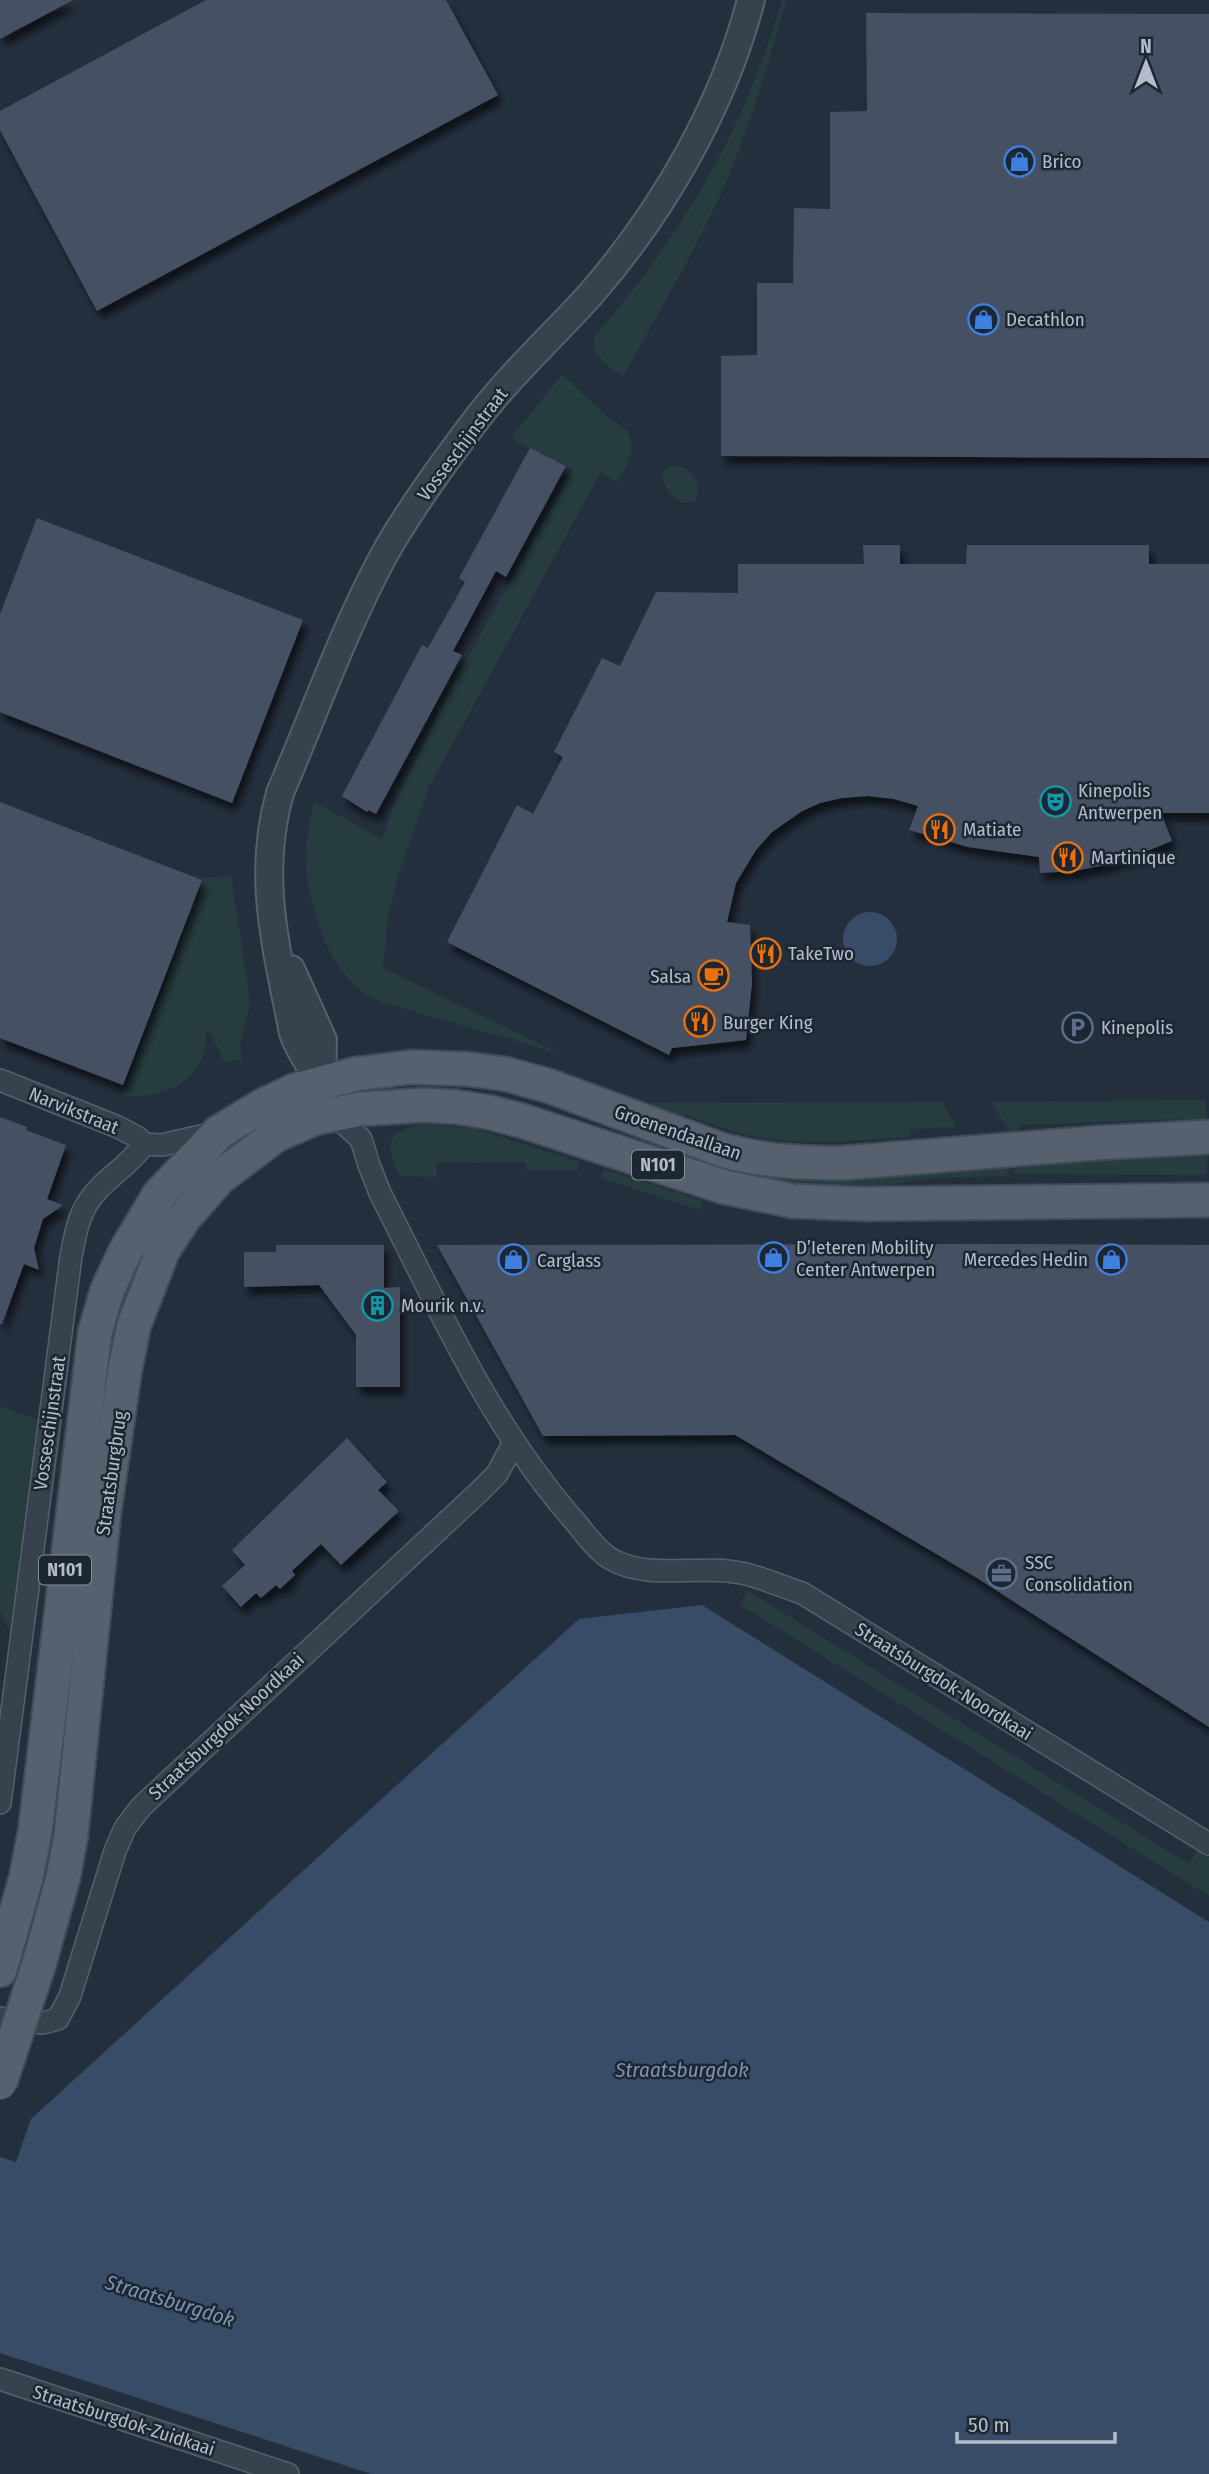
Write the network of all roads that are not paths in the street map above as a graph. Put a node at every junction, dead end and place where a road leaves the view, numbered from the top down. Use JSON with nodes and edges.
{"nodes":[{"id":1,"x":751,"y":0,"type":"edge"},
{"id":2,"x":0,"y":1080,"type":"edge"},
{"id":3,"x":322,"y":1083,"type":"junction"},
{"id":4,"x":333,"y":1114,"type":"junction"},
{"id":5,"x":219,"y":1132,"type":"junction"},
{"id":6,"x":1209,"y":1137,"type":"edge"},
{"id":7,"x":144,"y":1144,"type":"junction"},
{"id":8,"x":1209,"y":1200,"type":"edge"},
{"id":9,"x":513,"y":1442,"type":"junction"},
{"id":10,"x":662,"y":1570,"type":"joint"},
{"id":11,"x":0,"y":1803,"type":"edge"},
{"id":12,"x":1209,"y":1844,"type":"edge"},
{"id":13,"x":0,"y":1970,"type":"edge"},
{"id":14,"x":0,"y":2018,"type":"edge"},
{"id":15,"x":0,"y":2083,"type":"edge"},
{"id":16,"x":0,"y":2379,"type":"edge"},
{"id":17,"x":288,"y":2474,"type":"edge"}],
"edges":[{"from":1,"to":3,"type":"street","name":"Vosseschijnstraat"},
{"from":2,"to":7,"type":"street","name":"Narvikstraat"},
{"from":3,"to":4,"type":"street","name":"Vosseschijnstraat"},
{"from":3,"to":5,"type":"main road","name":"Straatsburgbrug","number":"N101"},
{"from":3,"to":6,"type":"main road","name":"Groenendaallaan","number":"N101"},
{"from":4,"to":8,"type":"main road","name":"Groenendaallaan","number":"N101"},
{"from":4,"to":9,"type":"street","name":"Vosseschijnstraat"},
{"from":4,"to":15,"type":"main road","name":"Straatsburgbrug","number":"N101","bridge":true},
{"from":5,"to":7,"type":"street"},
{"from":5,"to":13,"type":"main road","name":"Straatsburgbrug","number":"N101"},
{"from":7,"to":11,"type":"street","name":"Vosseschijnstraat"},
{"from":9,"to":10,"type":"street","name":"Vosseschijnstraat"},
{"from":9,"to":14,"type":"street","name":"Straatsburgdok-Noordkaai"},
{"from":10,"to":12,"type":"street","name":"Straatsburgdok-Noordkaai"},
{"from":16,"to":17,"type":"street","name":"Straatsburgdok-Zuidkaai"}]}
